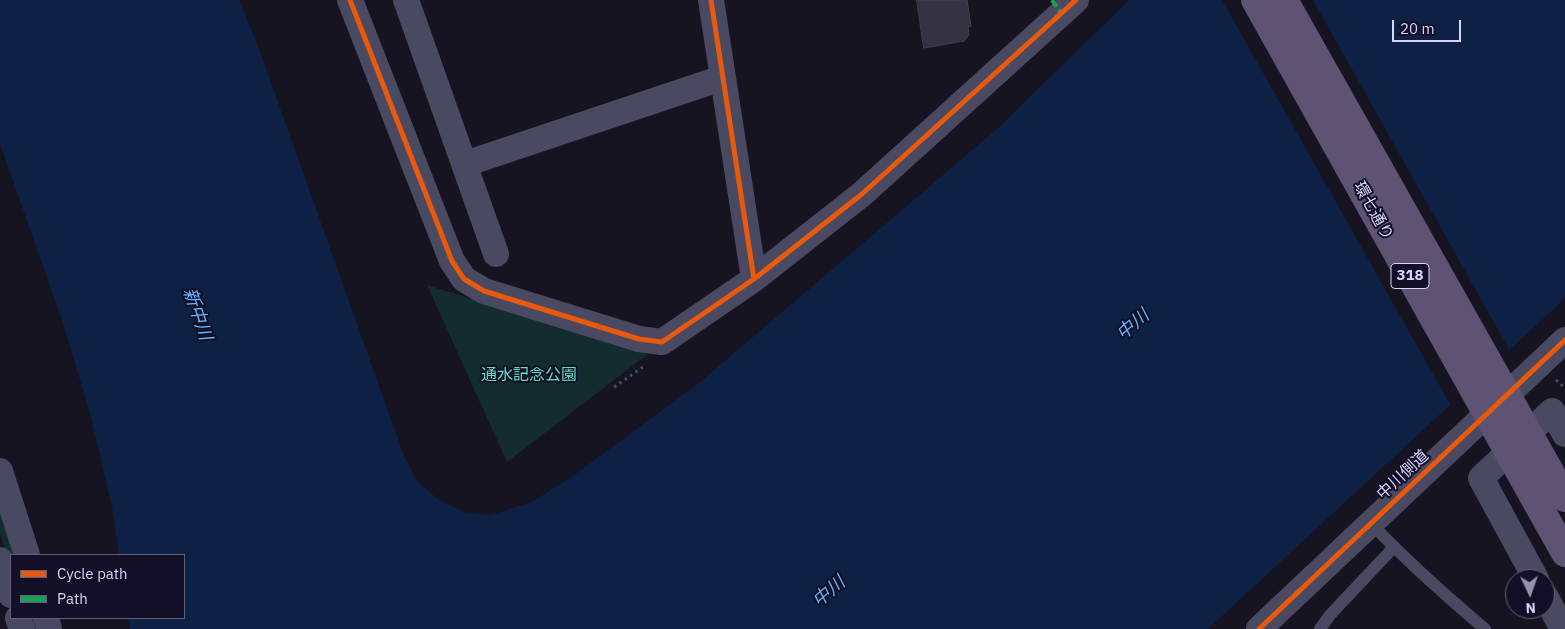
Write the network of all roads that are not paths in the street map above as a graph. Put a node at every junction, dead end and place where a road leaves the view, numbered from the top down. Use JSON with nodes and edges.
{"nodes":[{"id":1,"x":350,"y":0,"type":"edge"},
{"id":2,"x":406,"y":0,"type":"edge"},
{"id":3,"x":710,"y":0,"type":"edge"},
{"id":4,"x":1076,"y":0,"type":"edge"},
{"id":5,"x":1255,"y":0,"type":"edge"},
{"id":6,"x":1284,"y":0,"type":"edge"},
{"id":7,"x":722,"y":78,"type":"junction"},
{"id":8,"x":465,"y":164,"type":"junction"},
{"id":9,"x":496,"y":254,"type":"dead end"},
{"id":10,"x":754,"y":279,"type":"junction"},
{"id":11,"x":1565,"y":340,"type":"edge"},
{"id":12,"x":1565,"y":434,"type":"edge"},
{"id":13,"x":0,"y":471,"type":"edge"},
{"id":14,"x":1565,"y":498,"type":"edge"},
{"id":15,"x":1372,"y":523,"type":"junction"},
{"id":16,"x":1394,"y":547,"type":"junction"},
{"id":17,"x":1565,"y":553,"type":"edge"},
{"id":18,"x":26,"y":554,"type":"edge"},
{"id":19,"x":0,"y":560,"type":"edge"},
{"id":20,"x":1531,"y":569,"type":"edge"},
{"id":21,"x":10,"y":592,"type":"edge"},
{"id":22,"x":1555,"y":614,"type":"edge"},
{"id":23,"x":1259,"y":629,"type":"edge"},
{"id":24,"x":1320,"y":629,"type":"edge"},
{"id":25,"x":1485,"y":629,"type":"edge"},
{"id":26,"x":1563,"y":629,"type":"edge"}],
"edges":[{"from":1,"to":10,"type":"street"},
{"from":2,"to":8,"type":"street"},
{"from":3,"to":7,"type":"street"},
{"from":4,"to":10,"type":"street"},
{"from":5,"to":17,"type":"main road","name":"環七通り","number":"318"},
{"from":6,"to":14,"type":"main road","name":"環七通り","number":"318"},
{"from":7,"to":8,"type":"street"},
{"from":7,"to":10,"type":"street"},
{"from":8,"to":9,"type":"street"},
{"from":11,"to":15,"type":"street","name":"中川側道"},
{"from":12,"to":20,"type":"street"},
{"from":13,"to":18,"type":"street"},
{"from":15,"to":16,"type":"lane"},
{"from":15,"to":23,"type":"street","name":"中川側道"},
{"from":16,"to":24,"type":"lane"},
{"from":16,"to":25,"type":"lane"},
{"from":19,"to":21,"type":"street"},
{"from":22,"to":26,"type":"street"}]}
